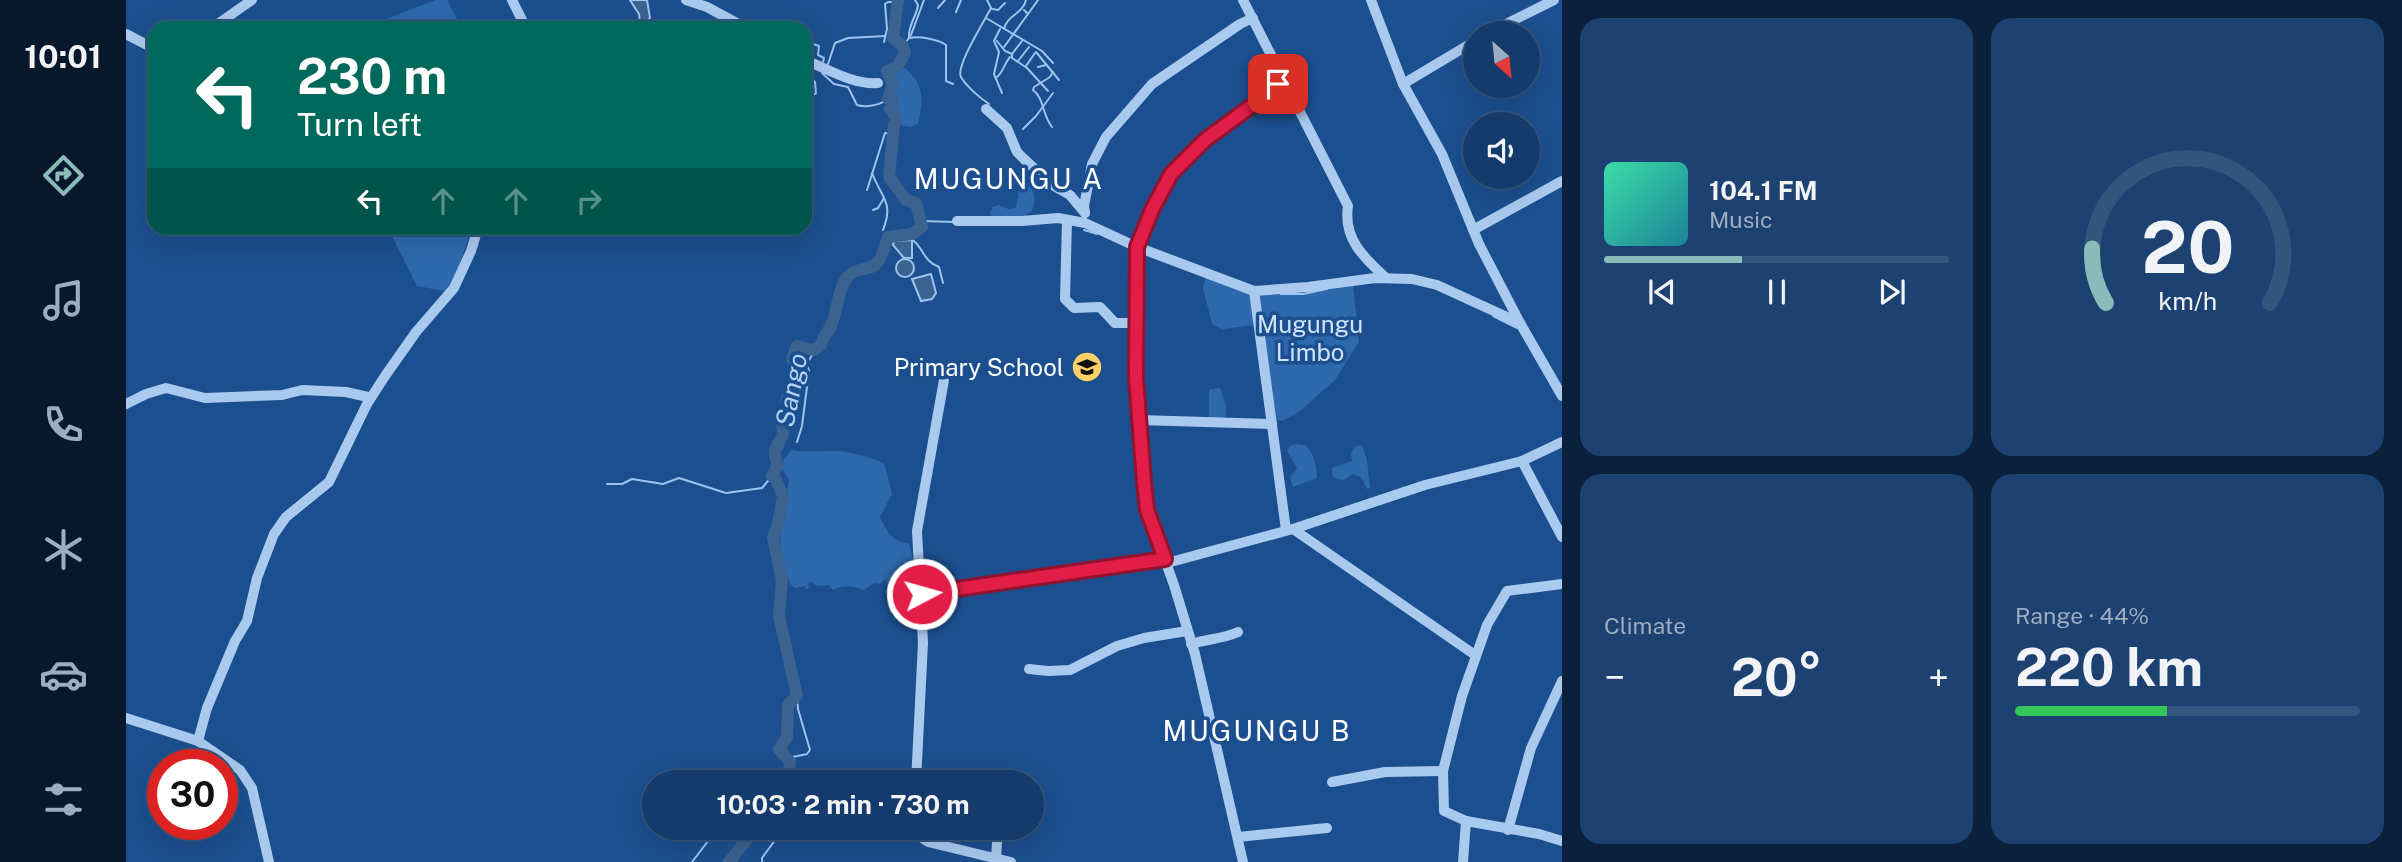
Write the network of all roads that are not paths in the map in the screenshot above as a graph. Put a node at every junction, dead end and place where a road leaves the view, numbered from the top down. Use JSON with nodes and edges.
{"nodes":[{"id":1,"x":252,"y":0,"type":"edge"},
{"id":2,"x":512,"y":0,"type":"edge"},
{"id":3,"x":686,"y":0,"type":"edge"},
{"id":4,"x":1244,"y":0,"type":"edge"},
{"id":5,"x":1371,"y":0,"type":"edge"},
{"id":6,"x":1554,"y":0,"type":"edge"},
{"id":7,"x":1253,"y":18,"type":"junction"},
{"id":8,"x":222,"y":21,"type":"edge"},
{"id":9,"x":522,"y":21,"type":"edge"},
{"id":10,"x":734,"y":21,"type":"edge"},
{"id":11,"x":1512,"y":21,"type":"edge"},
{"id":12,"x":126,"y":34,"type":"edge"},
{"id":13,"x":147,"y":45,"type":"edge"},
{"id":14,"x":1463,"y":48,"type":"edge"},
{"id":15,"x":812,"y":63,"type":"edge"},
{"id":16,"x":1280,"y":73,"type":"junction"},
{"id":17,"x":878,"y":83,"type":"dead end"},
{"id":18,"x":1403,"y":84,"type":"junction"},
{"id":19,"x":1276,"y":88,"type":"junction"},
{"id":20,"x":1290,"y":93,"type":"junction"},
{"id":21,"x":986,"y":108,"type":"dead end"},
{"id":22,"x":1562,"y":181,"type":"edge"},
{"id":23,"x":1085,"y":218,"type":"junction"},
{"id":24,"x":957,"y":220,"type":"dead end"},
{"id":25,"x":1066,"y":220,"type":"junction"},
{"id":26,"x":1473,"y":230,"type":"junction"},
{"id":27,"x":476,"y":235,"type":"edge"},
{"id":28,"x":1137,"y":247,"type":"junction"},
{"id":29,"x":1385,"y":277,"type":"junction"},
{"id":30,"x":1254,"y":291,"type":"junction"},
{"id":31,"x":1137,"y":323,"type":"junction"},
{"id":32,"x":1520,"y":323,"type":"junction"},
{"id":33,"x":944,"y":380,"type":"dead end"},
{"id":34,"x":1562,"y":396,"type":"edge"},
{"id":35,"x":368,"y":397,"type":"dead end"},
{"id":36,"x":126,"y":404,"type":"edge"},
{"id":37,"x":1139,"y":420,"type":"junction"},
{"id":38,"x":1272,"y":424,"type":"junction"},
{"id":39,"x":1562,"y":442,"type":"edge"},
{"id":40,"x":1521,"y":461,"type":"junction"},
{"id":41,"x":1289,"y":530,"type":"junction"},
{"id":42,"x":1562,"y":537,"type":"edge"},
{"id":43,"x":1166,"y":561,"type":"junction"},
{"id":44,"x":1562,"y":584,"type":"edge"},
{"id":45,"x":922,"y":594,"type":"junction"},
{"id":46,"x":1187,"y":631,"type":"junction"},
{"id":47,"x":1238,"y":632,"type":"dead end"},
{"id":48,"x":1192,"y":644,"type":"junction"},
{"id":49,"x":1475,"y":655,"type":"junction"},
{"id":50,"x":1029,"y":669,"type":"dead end"},
{"id":51,"x":1562,"y":681,"type":"edge"},
{"id":52,"x":126,"y":718,"type":"edge"},
{"id":53,"x":198,"y":741,"type":"junction"},
{"id":54,"x":917,"y":770,"type":"edge"},
{"id":55,"x":1443,"y":771,"type":"junction"},
{"id":56,"x":1332,"y":782,"type":"dead end"},
{"id":57,"x":1466,"y":821,"type":"junction"},
{"id":58,"x":1327,"y":828,"type":"dead end"},
{"id":59,"x":1508,"y":830,"type":"junction"},
{"id":60,"x":1238,"y":837,"type":"junction"},
{"id":61,"x":922,"y":840,"type":"edge"},
{"id":62,"x":998,"y":840,"type":"edge"},
{"id":63,"x":1562,"y":841,"type":"edge"},
{"id":64,"x":976,"y":858,"type":"edge"},
{"id":65,"x":996,"y":859,"type":"junction"},
{"id":66,"x":269,"y":862,"type":"edge"},
{"id":67,"x":1012,"y":862,"type":"edge"},
{"id":68,"x":1243,"y":862,"type":"edge"},
{"id":69,"x":1463,"y":862,"type":"edge"}],
"edges":[{"from":1,"to":8,"type":"street"},
{"from":2,"to":9,"type":"street"},
{"from":3,"to":10,"type":"street"},
{"from":4,"to":7,"type":"street"},
{"from":5,"to":18,"type":"street"},
{"from":6,"to":11,"type":"street"},
{"from":7,"to":16,"type":"street"},
{"from":7,"to":23,"type":"street"},
{"from":12,"to":13,"type":"street"},
{"from":14,"to":18,"type":"street"},
{"from":15,"to":17,"type":"street"},
{"from":16,"to":19,"type":"street"},
{"from":16,"to":20,"type":"street"},
{"from":18,"to":26,"type":"street"},
{"from":19,"to":20,"type":"street"},
{"from":19,"to":28,"type":"street"},
{"from":20,"to":29,"type":"street"},
{"from":21,"to":23,"type":"street"},
{"from":22,"to":26,"type":"street"},
{"from":23,"to":25,"type":"street"},
{"from":23,"to":28,"type":"street"},
{"from":24,"to":25,"type":"street"},
{"from":25,"to":31,"type":"street"},
{"from":26,"to":32,"type":"street"},
{"from":27,"to":53,"type":"street"},
{"from":28,"to":30,"type":"street"},
{"from":28,"to":31,"type":"street"},
{"from":29,"to":30,"type":"street"},
{"from":29,"to":32,"type":"street"},
{"from":30,"to":38,"type":"street"},
{"from":31,"to":37,"type":"street"},
{"from":32,"to":34,"type":"street"},
{"from":33,"to":45,"type":"street"},
{"from":35,"to":36,"type":"street"},
{"from":37,"to":38,"type":"street"},
{"from":37,"to":43,"type":"street"},
{"from":38,"to":41,"type":"street"},
{"from":39,"to":40,"type":"street"},
{"from":40,"to":41,"type":"street"},
{"from":40,"to":42,"type":"street"},
{"from":41,"to":43,"type":"street"},
{"from":41,"to":49,"type":"street"},
{"from":43,"to":45,"type":"street"},
{"from":43,"to":46,"type":"street"},
{"from":44,"to":49,"type":"street"},
{"from":45,"to":54,"type":"street"},
{"from":46,"to":48,"type":"street"},
{"from":46,"to":50,"type":"street"},
{"from":47,"to":48,"type":"street"},
{"from":48,"to":60,"type":"street"},
{"from":49,"to":55,"type":"street"},
{"from":51,"to":59,"type":"street"},
{"from":52,"to":53,"type":"street"},
{"from":53,"to":66,"type":"street"},
{"from":55,"to":56,"type":"street"},
{"from":55,"to":57,"type":"street"},
{"from":57,"to":59,"type":"street"},
{"from":57,"to":69,"type":"street"},
{"from":58,"to":60,"type":"street"},
{"from":59,"to":63,"type":"street"},
{"from":60,"to":68,"type":"street"},
{"from":61,"to":64,"type":"street"},
{"from":62,"to":65,"type":"street"},
{"from":64,"to":65,"type":"street"},
{"from":65,"to":67,"type":"street"}]}
